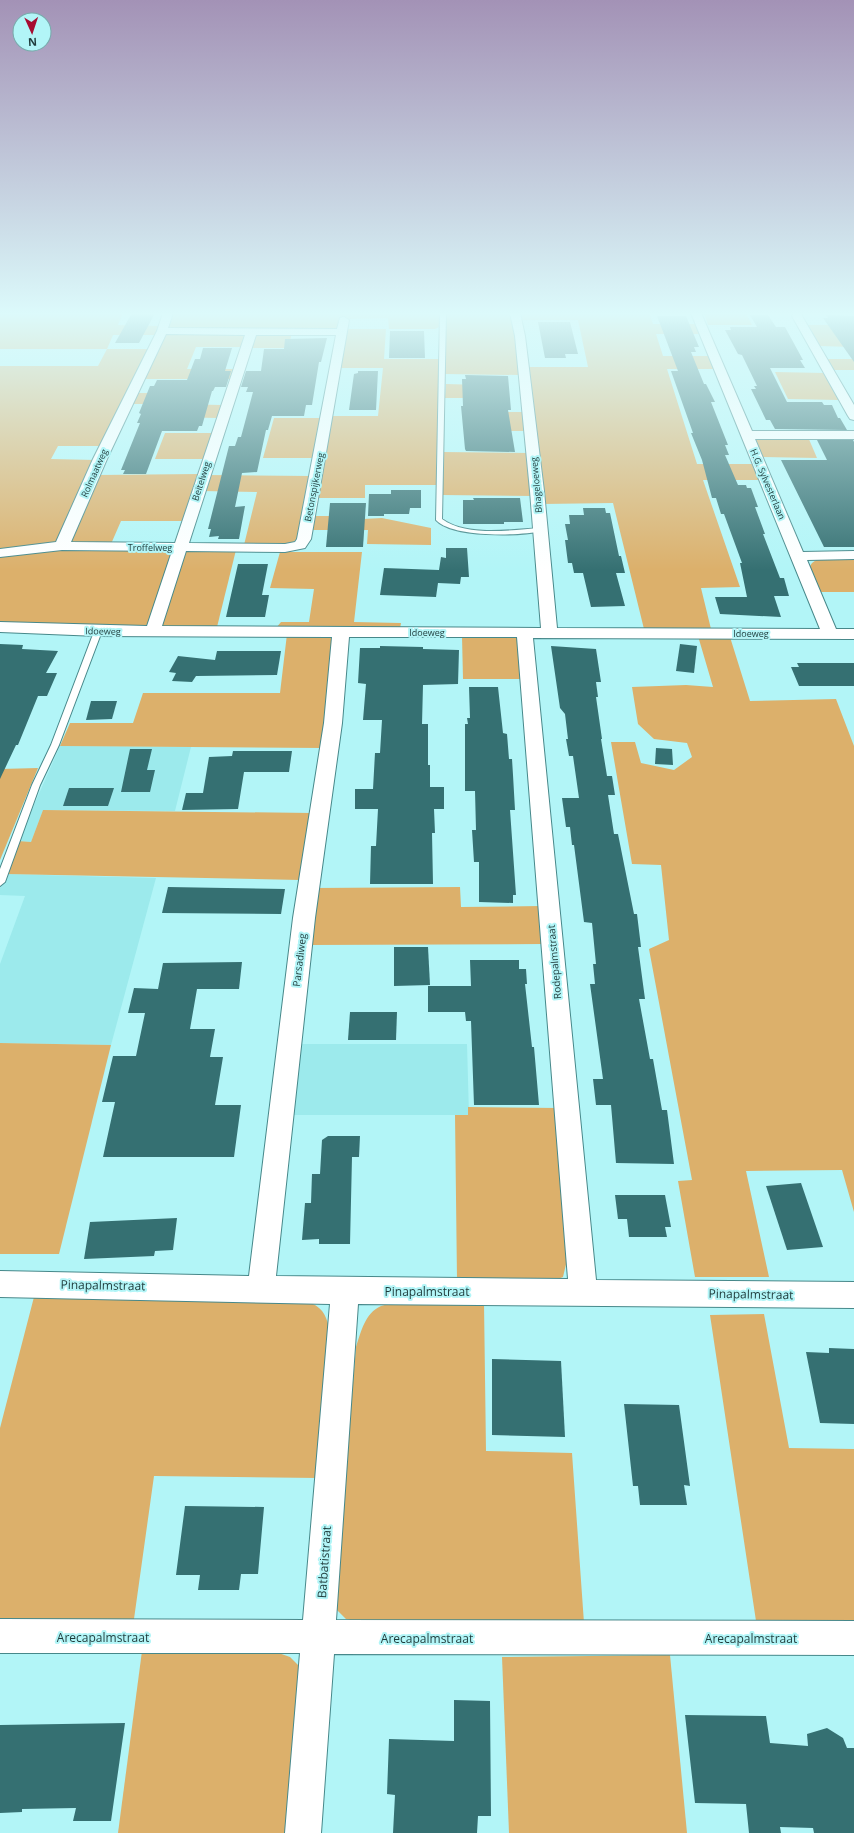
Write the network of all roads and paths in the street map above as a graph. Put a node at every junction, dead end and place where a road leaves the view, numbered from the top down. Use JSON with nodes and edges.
{"nodes":[{"id":1,"x":129,"y":399,"type":"edge"},
{"id":2,"x":229,"y":399,"type":"edge"},
{"id":3,"x":330,"y":399,"type":"edge"},
{"id":4,"x":441,"y":399,"type":"edge"},
{"id":5,"x":526,"y":399,"type":"edge"},
{"id":6,"x":732,"y":399,"type":"edge"},
{"id":7,"x":845,"y":399,"type":"edge"},
{"id":8,"x":854,"y":416,"type":"edge"},
{"id":9,"x":747,"y":434,"type":"junction"},
{"id":10,"x":854,"y":435,"type":"edge"},
{"id":11,"x":540,"y":530,"type":"junction"},
{"id":12,"x":300,"y":545,"type":"joint"},
{"id":13,"x":62,"y":546,"type":"junction"},
{"id":14,"x":180,"y":547,"type":"junction"},
{"id":15,"x":0,"y":553,"type":"edge"},
{"id":16,"x":854,"y":555,"type":"edge"},
{"id":17,"x":799,"y":556,"type":"junction"},
{"id":18,"x":0,"y":627,"type":"edge"},
{"id":19,"x":98,"y":631,"type":"junction"},
{"id":20,"x":153,"y":631,"type":"junction"},
{"id":21,"x":341,"y":631,"type":"junction"},
{"id":22,"x":525,"y":633,"type":"junction"},
{"id":23,"x":549,"y":633,"type":"junction"},
{"id":24,"x":830,"y":634,"type":"junction"},
{"id":25,"x":854,"y":634,"type":"edge"},
{"id":26,"x":0,"y":882,"type":"edge"},
{"id":27,"x":0,"y":1284,"type":"edge"},
{"id":28,"x":261,"y":1288,"type":"junction"},
{"id":29,"x":345,"y":1291,"type":"junction"},
{"id":30,"x":583,"y":1292,"type":"junction"},
{"id":31,"x":854,"y":1295,"type":"edge"},
{"id":32,"x":0,"y":1636,"type":"edge"},
{"id":33,"x":318,"y":1637,"type":"junction"},
{"id":34,"x":854,"y":1638,"type":"edge"},
{"id":35,"x":303,"y":1833,"type":"edge"}],
"edges":[{"from":1,"to":13,"type":"street","name":"Rolmaatweg"},
{"from":2,"to":14,"type":"street","name":"Beitelweg"},
{"from":3,"to":12,"type":"street","name":"Betonspijkerweg"},
{"from":4,"to":11,"type":"lane"},
{"from":5,"to":11,"type":"street","name":"Bhageloeweg"},
{"from":6,"to":9,"type":"street","name":"H.G. Sylvesterlaan"},
{"from":7,"to":8,"type":"street"},
{"from":9,"to":10,"type":"street"},
{"from":9,"to":17,"type":"street","name":"H.G. Sylvesterlaan"},
{"from":11,"to":23,"type":"street","name":"Bhageloeweg"},
{"from":12,"to":14,"type":"street","name":"Troffelweg"},
{"from":13,"to":14,"type":"street","name":"Troffelweg"},
{"from":13,"to":15,"type":"street","name":"Troffelweg"},
{"from":14,"to":20,"type":"street","name":"Beitelweg"},
{"from":16,"to":17,"type":"street"},
{"from":17,"to":24,"type":"street","name":"H.G. Sylvesterlaan"},
{"from":18,"to":19,"type":"street","name":"Idoeweg"},
{"from":19,"to":20,"type":"street","name":"Idoeweg"},
{"from":19,"to":26,"type":"lane"},
{"from":20,"to":21,"type":"street","name":"Idoeweg"},
{"from":21,"to":22,"type":"street","name":"Idoeweg"},
{"from":21,"to":28,"type":"street","name":"Parsadiweg"},
{"from":22,"to":23,"type":"street","name":"Idoeweg"},
{"from":22,"to":30,"type":"street","name":"Rodepalmstraat"},
{"from":23,"to":24,"type":"street","name":"Idoeweg"},
{"from":24,"to":25,"type":"street","name":"Idoeweg"},
{"from":27,"to":28,"type":"street","name":"Pinapalmstraat"},
{"from":28,"to":29,"type":"street","name":"Pinapalmstraat"},
{"from":29,"to":30,"type":"street","name":"Pinapalmstraat"},
{"from":29,"to":33,"type":"street","name":"Batbatistraat"},
{"from":30,"to":31,"type":"street","name":"Pinapalmstraat"},
{"from":32,"to":33,"type":"street","name":"Arecapalmstraat"},
{"from":33,"to":34,"type":"street","name":"Arecapalmstraat"},
{"from":33,"to":35,"type":"street","name":"Batbatistraat"}]}
